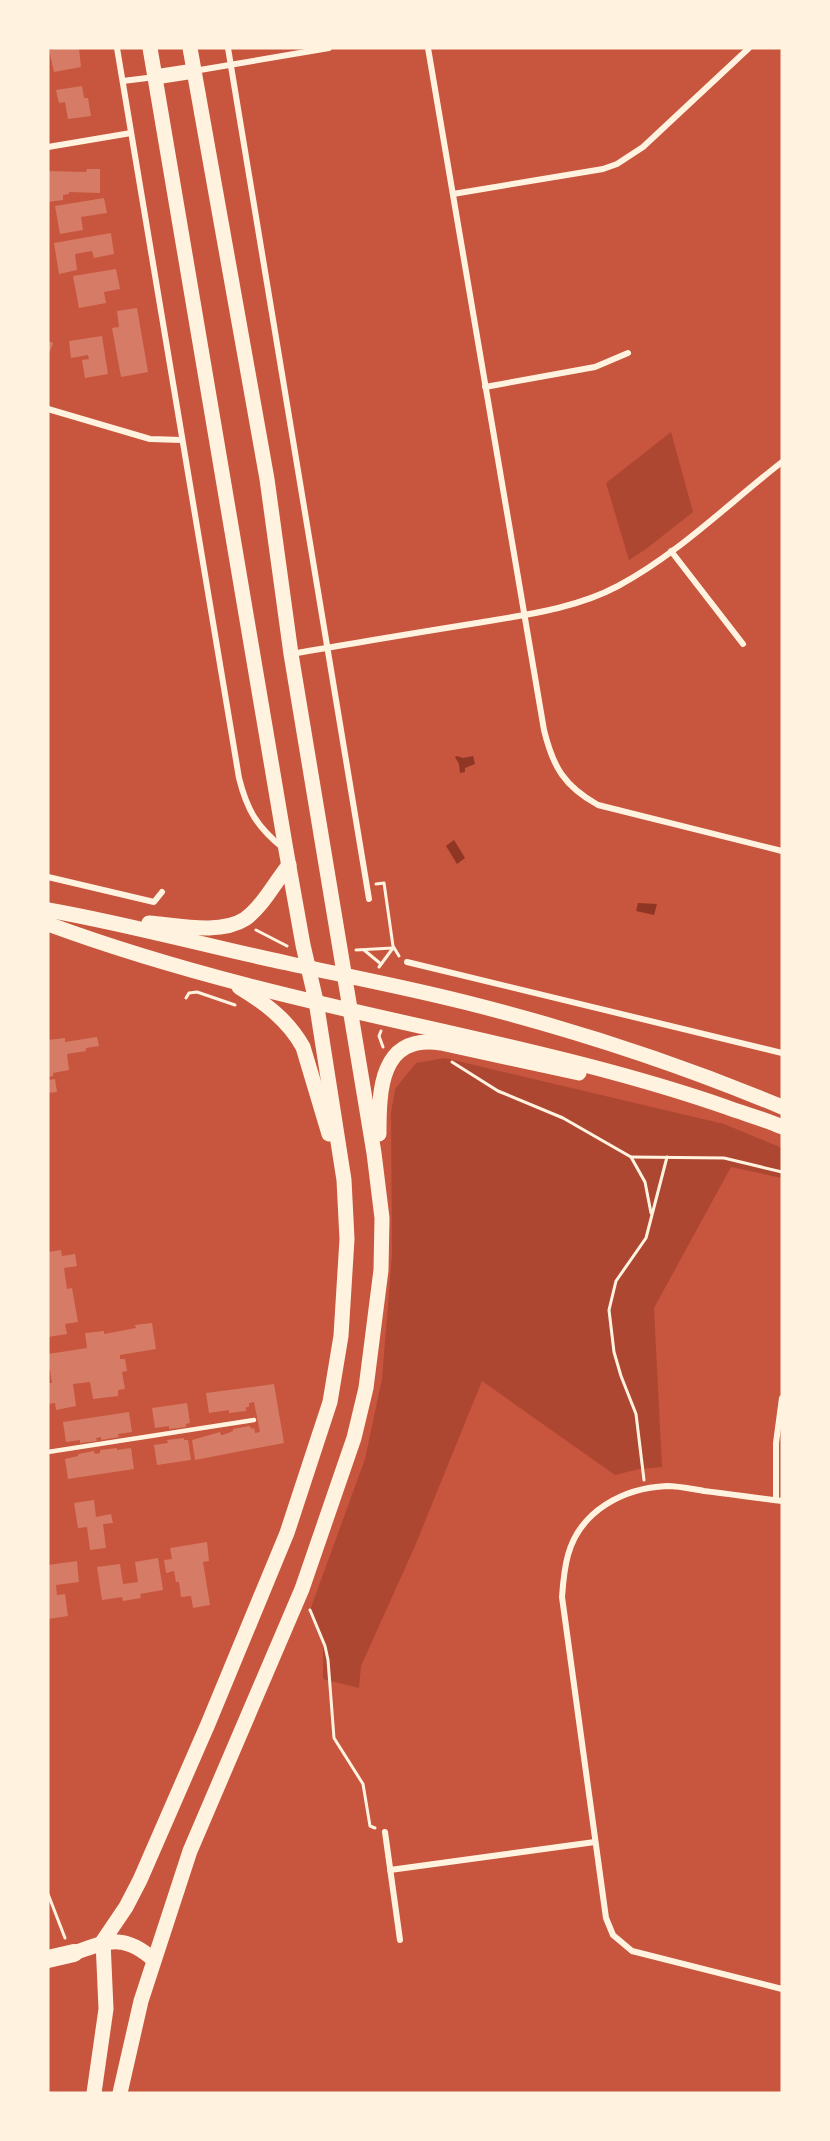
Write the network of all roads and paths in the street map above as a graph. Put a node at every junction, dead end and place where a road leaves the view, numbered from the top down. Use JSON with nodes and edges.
{"nodes":[{"id":1,"x":117,"y":48,"type":"edge"},
{"id":2,"x":150,"y":48,"type":"edge"},
{"id":3,"x":190,"y":48,"type":"edge"},
{"id":4,"x":228,"y":48,"type":"edge"},
{"id":5,"x":329,"y":48,"type":"edge"},
{"id":6,"x":428,"y":48,"type":"edge"},
{"id":7,"x":749,"y":48,"type":"edge"},
{"id":8,"x":231,"y":65,"type":"junction"},
{"id":9,"x":194,"y":71,"type":"junction"},
{"id":10,"x":155,"y":77,"type":"junction"},
{"id":11,"x":123,"y":81,"type":"junction"},
{"id":12,"x":131,"y":133,"type":"junction"},
{"id":13,"x":48,"y":147,"type":"edge"},
{"id":14,"x":453,"y":194,"type":"junction"},
{"id":15,"x":628,"y":353,"type":"dead end"},
{"id":16,"x":485,"y":387,"type":"junction"},
{"id":17,"x":48,"y":408,"type":"edge"},
{"id":18,"x":182,"y":440,"type":"junction"},
{"id":19,"x":782,"y":462,"type":"edge"},
{"id":20,"x":671,"y":552,"type":"junction"},
{"id":21,"x":524,"y":615,"type":"junction"},
{"id":22,"x":743,"y":644,"type":"dead end"},
{"id":23,"x":326,"y":648,"type":"junction"},
{"id":24,"x":291,"y":654,"type":"junction"},
{"id":25,"x":782,"y":851,"type":"edge"},
{"id":26,"x":287,"y":857,"type":"junction"},
{"id":27,"x":48,"y":877,"type":"edge"},
{"id":28,"x":367,"y":885,"type":"junction"},
{"id":29,"x":162,"y":892,"type":"dead end"},
{"id":30,"x":369,"y":899,"type":"dead end"},
{"id":31,"x":48,"y":909,"type":"edge"},
{"id":32,"x":107,"y":920,"type":"junction"},
{"id":33,"x":48,"y":924,"type":"edge"},
{"id":34,"x":250,"y":927,"type":"dead end"},
{"id":35,"x":292,"y":947,"type":"dead end"},
{"id":36,"x":393,"y":948,"type":"junction"},
{"id":37,"x":341,"y":950,"type":"junction"},
{"id":38,"x":364,"y":950,"type":"junction"},
{"id":39,"x":397,"y":954,"type":"dead end"},
{"id":40,"x":407,"y":962,"type":"dead end"},
{"id":41,"x":381,"y":964,"type":"junction"},
{"id":42,"x":308,"y":967,"type":"junction"},
{"id":43,"x":221,"y":977,"type":"junction"},
{"id":44,"x":346,"y":977,"type":"junction"},
{"id":45,"x":377,"y":983,"type":"junction"},
{"id":46,"x":186,"y":999,"type":"dead end"},
{"id":47,"x":316,"y":1001,"type":"junction"},
{"id":48,"x":243,"y":1007,"type":"dead end"},
{"id":49,"x":351,"y":1011,"type":"junction"},
{"id":50,"x":381,"y":1031,"type":"dead end"},
{"id":51,"x":384,"y":1052,"type":"dead end"},
{"id":52,"x":782,"y":1053,"type":"edge"},
{"id":53,"x":449,"y":1060,"type":"dead end"},
{"id":54,"x":680,"y":1091,"type":"junction"},
{"id":55,"x":782,"y":1107,"type":"edge"},
{"id":56,"x":782,"y":1127,"type":"edge"},
{"id":57,"x":631,"y":1157,"type":"junction"},
{"id":58,"x":667,"y":1157,"type":"junction"},
{"id":59,"x":782,"y":1172,"type":"edge"},
{"id":60,"x":344,"y":1180,"type":"junction"},
{"id":61,"x":378,"y":1187,"type":"junction"},
{"id":62,"x":652,"y":1215,"type":"junction"},
{"id":63,"x":782,"y":1398,"type":"edge"},
{"id":64,"x":255,"y":1420,"type":"dead end"},
{"id":65,"x":48,"y":1452,"type":"edge"},
{"id":66,"x":645,"y":1488,"type":"junction"},
{"id":67,"x":779,"y":1501,"type":"edge"},
{"id":68,"x":302,"y":1589,"type":"junction"},
{"id":69,"x":385,"y":1832,"type":"joint"},
{"id":70,"x":595,"y":1842,"type":"junction"},
{"id":71,"x":390,"y":1870,"type":"junction"},
{"id":72,"x":48,"y":1894,"type":"edge"},
{"id":73,"x":400,"y":1940,"type":"dead end"},
{"id":74,"x":103,"y":1941,"type":"junction"},
{"id":75,"x":70,"y":1947,"type":"junction"},
{"id":76,"x":48,"y":1959,"type":"edge"},
{"id":77,"x":154,"y":1960,"type":"junction"},
{"id":78,"x":782,"y":1989,"type":"edge"},
{"id":79,"x":94,"y":2093,"type":"edge"},
{"id":80,"x":120,"y":2093,"type":"edge"}],
"edges":[{"from":1,"to":11,"type":"street"},
{"from":2,"to":10,"type":"main road"},
{"from":3,"to":9,"type":"main road"},
{"from":4,"to":8,"type":"street"},
{"from":5,"to":8,"type":"street"},
{"from":6,"to":14,"type":"street"},
{"from":7,"to":14,"type":"street"},
{"from":8,"to":9,"type":"street"},
{"from":8,"to":23,"type":"street"},
{"from":9,"to":10,"type":"main road"},
{"from":9,"to":24,"type":"main road"},
{"from":10,"to":11,"type":"street"},
{"from":10,"to":26,"type":"main road"},
{"from":11,"to":12,"type":"street"},
{"from":12,"to":13,"type":"street"},
{"from":12,"to":18,"type":"street"},
{"from":14,"to":16,"type":"street"},
{"from":15,"to":16,"type":"street"},
{"from":16,"to":21,"type":"street"},
{"from":17,"to":18,"type":"street"},
{"from":18,"to":26,"type":"street"},
{"from":19,"to":20,"type":"street"},
{"from":20,"to":21,"type":"street"},
{"from":20,"to":22,"type":"street"},
{"from":21,"to":23,"type":"street"},
{"from":21,"to":25,"type":"street"},
{"from":23,"to":24,"type":"street"},
{"from":23,"to":28,"type":"street"},
{"from":24,"to":37,"type":"main road"},
{"from":26,"to":32,"type":"main road"},
{"from":26,"to":42,"type":"main road"},
{"from":27,"to":29,"type":"street"},
{"from":28,"to":30,"type":"street"},
{"from":28,"to":36,"type":"path"},
{"from":31,"to":32,"type":"main road"},
{"from":32,"to":42,"type":"main road"},
{"from":33,"to":43,"type":"main road"},
{"from":34,"to":35,"type":"path"},
{"from":36,"to":38,"type":"path"},
{"from":36,"to":39,"type":"path"},
{"from":36,"to":41,"type":"path"},
{"from":37,"to":38,"type":"path"},
{"from":37,"to":44,"type":"main road"},
{"from":38,"to":41,"type":"path"},
{"from":40,"to":52,"type":"street"},
{"from":41,"to":45,"type":"path"},
{"from":42,"to":44,"type":"main road"},
{"from":42,"to":47,"type":"main road"},
{"from":43,"to":47,"type":"main road"},
{"from":43,"to":60,"type":"main road"},
{"from":44,"to":45,"type":"main road"},
{"from":44,"to":49,"type":"main road"},
{"from":45,"to":55,"type":"main road"},
{"from":46,"to":48,"type":"path"},
{"from":47,"to":49,"type":"main road"},
{"from":47,"to":60,"type":"main road"},
{"from":49,"to":54,"type":"main road"},
{"from":49,"to":61,"type":"main road"},
{"from":50,"to":51,"type":"path"},
{"from":53,"to":57,"type":"path"},
{"from":54,"to":56,"type":"main road"},
{"from":54,"to":61,"type":"main road"},
{"from":57,"to":58,"type":"path"},
{"from":57,"to":62,"type":"path"},
{"from":58,"to":59,"type":"path"},
{"from":58,"to":62,"type":"path"},
{"from":60,"to":74,"type":"main road"},
{"from":61,"to":68,"type":"main road"},
{"from":62,"to":66,"type":"path"},
{"from":63,"to":67,"type":"street"},
{"from":64,"to":65,"type":"lane"},
{"from":66,"to":67,"type":"street"},
{"from":66,"to":70,"type":"street"},
{"from":68,"to":69,"type":"path"},
{"from":68,"to":77,"type":"main road"},
{"from":69,"to":71,"type":"street"},
{"from":70,"to":71,"type":"street"},
{"from":70,"to":78,"type":"street"},
{"from":71,"to":73,"type":"street"},
{"from":72,"to":75,"type":"path"},
{"from":74,"to":75,"type":"main road"},
{"from":74,"to":77,"type":"main road"},
{"from":74,"to":79,"type":"main road"},
{"from":75,"to":76,"type":"highway"},
{"from":77,"to":80,"type":"main road"}]}
